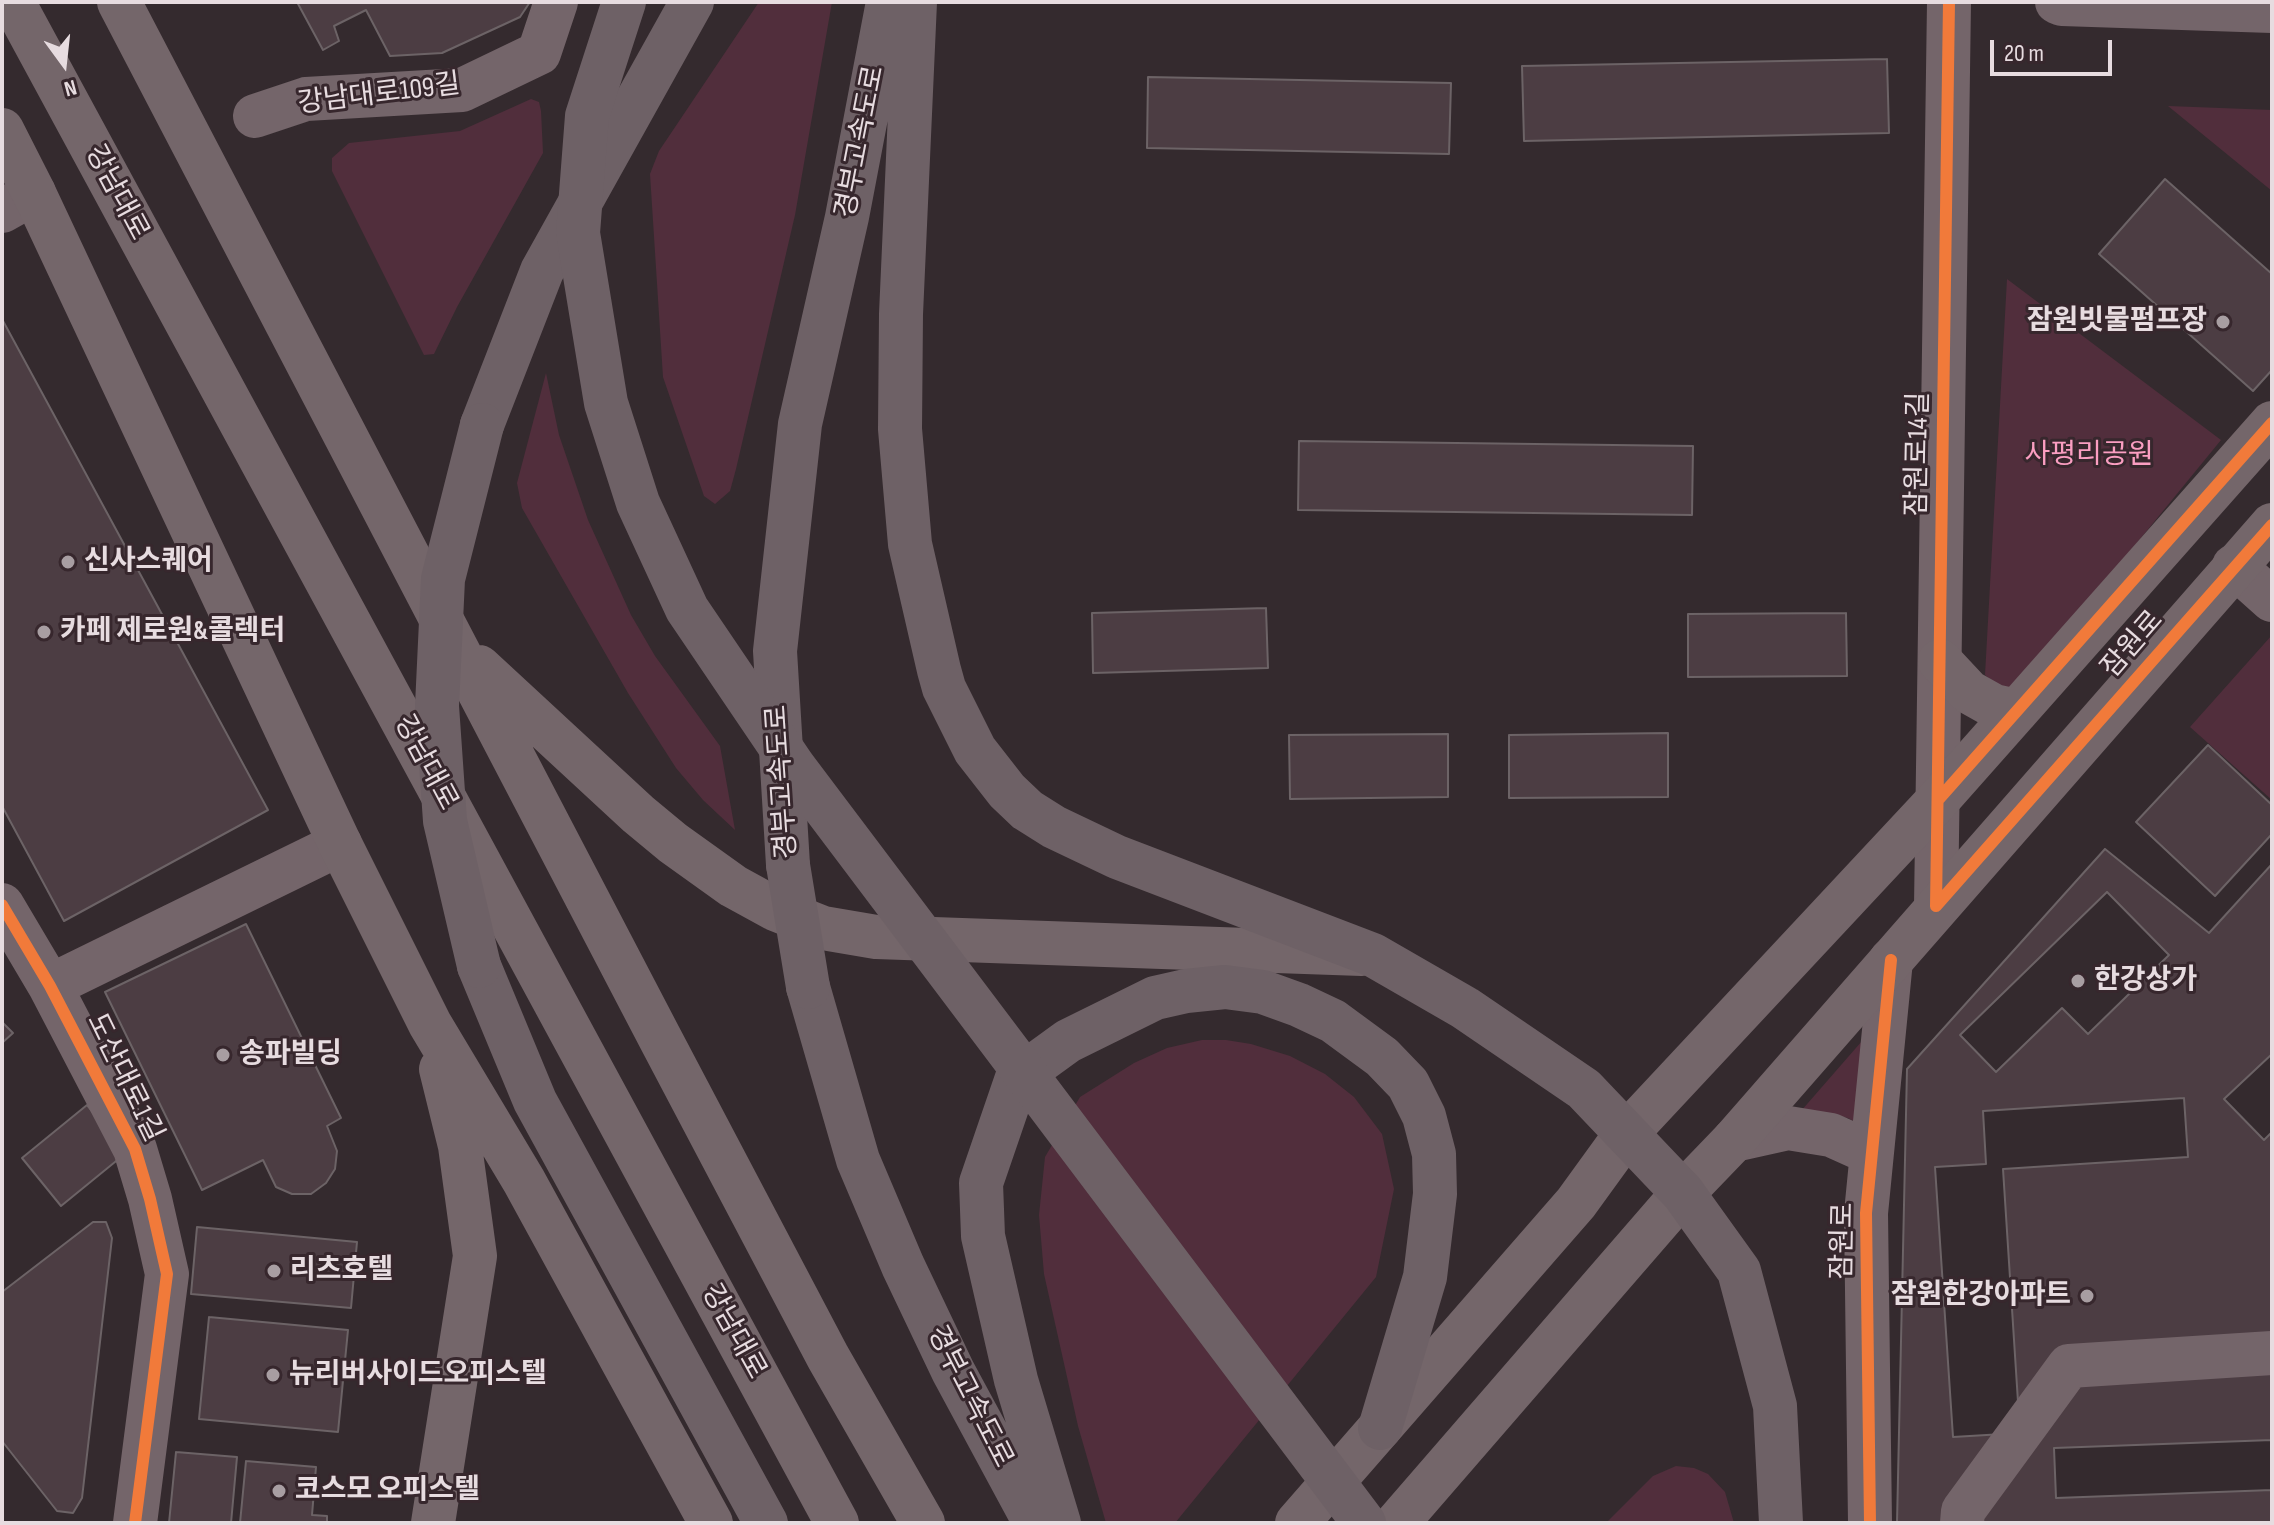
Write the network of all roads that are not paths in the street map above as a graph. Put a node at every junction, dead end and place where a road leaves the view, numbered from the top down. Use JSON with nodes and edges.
{"nodes":[{"id":1,"x":13,"y":2,"type":"edge"},
{"id":2,"x":119,"y":2,"type":"edge"},
{"id":3,"x":556,"y":2,"type":"edge"},
{"id":4,"x":624,"y":2,"type":"edge"},
{"id":5,"x":692,"y":2,"type":"edge"},
{"id":6,"x":888,"y":2,"type":"edge"},
{"id":7,"x":915,"y":2,"type":"edge"},
{"id":8,"x":1949,"y":2,"type":"edge"},
{"id":9,"x":2057,"y":2,"type":"edge"},
{"id":10,"x":2272,"y":11,"type":"edge"},
{"id":11,"x":255,"y":116,"type":"dead end"},
{"id":12,"x":2,"y":130,"type":"edge"},
{"id":13,"x":18,"y":202,"type":"edge"},
{"id":14,"x":2272,"y":423,"type":"edge"},
{"id":15,"x":2272,"y":525,"type":"edge"},
{"id":16,"x":2234,"y":566,"type":"junction"},
{"id":17,"x":2272,"y":600,"type":"edge"},
{"id":18,"x":455,"y":645,"type":"junction"},
{"id":19,"x":1940,"y":661,"type":"junction"},
{"id":20,"x":2017,"y":711,"type":"junction"},
{"id":21,"x":1938,"y":800,"type":"junction"},
{"id":22,"x":340,"y":844,"type":"junction"},
{"id":23,"x":2,"y":905,"type":"edge"},
{"id":24,"x":1936,"y":906,"type":"junction"},
{"id":25,"x":1373,"y":955,"type":"junction"},
{"id":26,"x":1891,"y":960,"type":"junction"},
{"id":27,"x":50,"y":986,"type":"junction"},
{"id":28,"x":430,"y":1024,"type":"junction"},
{"id":29,"x":1626,"y":1134,"type":"junction"},
{"id":30,"x":1734,"y":1140,"type":"junction"},
{"id":31,"x":1871,"y":1153,"type":"junction"},
{"id":32,"x":1683,"y":1193,"type":"junction"},
{"id":33,"x":2272,"y":1353,"type":"edge"},
{"id":34,"x":1380,"y":1428,"type":"junction"},
{"id":35,"x":135,"y":1523,"type":"edge"},
{"id":36,"x":433,"y":1523,"type":"edge"},
{"id":37,"x":711,"y":1523,"type":"edge"},
{"id":38,"x":766,"y":1523,"type":"edge"},
{"id":39,"x":837,"y":1523,"type":"edge"},
{"id":40,"x":923,"y":1523,"type":"edge"},
{"id":41,"x":1035,"y":1523,"type":"edge"},
{"id":42,"x":1059,"y":1523,"type":"edge"},
{"id":43,"x":1297,"y":1523,"type":"edge"},
{"id":44,"x":1364,"y":1523,"type":"edge"},
{"id":45,"x":1397,"y":1523,"type":"edge"},
{"id":46,"x":1781,"y":1523,"type":"edge"},
{"id":47,"x":1870,"y":1523,"type":"edge"},
{"id":48,"x":1962,"y":1523,"type":"edge"}],
"edges":[{"from":1,"to":39,"type":"main road","name":"강남대로"},
{"from":2,"to":18,"type":"main road"},
{"from":3,"to":11,"type":"street","name":"강남대로109길"},
{"from":4,"to":44,"type":"highway","bridge":true},
{"from":5,"to":38,"type":"highway","bridge":true},
{"from":6,"to":41,"type":"highway","name":"경부고속도로","bridge":true},
{"from":7,"to":25,"type":"highway"},
{"from":8,"to":19,"type":"street","name":"잠원로14길"},
{"from":9,"to":10,"type":"street"},
{"from":12,"to":13,"type":"main road"},
{"from":13,"to":22,"type":"main road"},
{"from":14,"to":20,"type":"main road","name":"잠원로"},
{"from":15,"to":16,"type":"main road","name":"잠원로"},
{"from":16,"to":17,"type":"street"},
{"from":16,"to":24,"type":"main road","name":"잠원로"},
{"from":18,"to":25,"type":"main road"},
{"from":18,"to":40,"type":"main road"},
{"from":19,"to":20,"type":"main road"},
{"from":19,"to":21,"type":"street","name":"잠원로14길"},
{"from":20,"to":21,"type":"main road","name":"잠원로"},
{"from":21,"to":24,"type":"street","name":"잠원로14길"},
{"from":21,"to":29,"type":"main road","name":"잠원로"},
{"from":22,"to":27,"type":"street"},
{"from":22,"to":28,"type":"main road"},
{"from":23,"to":27,"type":"street","name":"도산대로1길"},
{"from":24,"to":26,"type":"main road","name":"잠원로"},
{"from":25,"to":29,"type":"highway"},
{"from":26,"to":30,"type":"main road","name":"잠원로"},
{"from":26,"to":31,"type":"street","name":"잠원로"},
{"from":27,"to":35,"type":"street","name":"도산대로1길"},
{"from":28,"to":36,"type":"main road"},
{"from":28,"to":37,"type":"main road"},
{"from":29,"to":32,"type":"highway"},
{"from":29,"to":34,"type":"main road","name":"잠원로"},
{"from":30,"to":31,"type":"street"},
{"from":30,"to":32,"type":"main road","name":"잠원로"},
{"from":31,"to":47,"type":"street","name":"잠원로"},
{"from":32,"to":45,"type":"main road","name":"잠원로"},
{"from":32,"to":46,"type":"highway"},
{"from":33,"to":48,"type":"street"},
{"from":34,"to":42,"type":"highway"},
{"from":34,"to":43,"type":"main road","name":"잠원로"}]}
